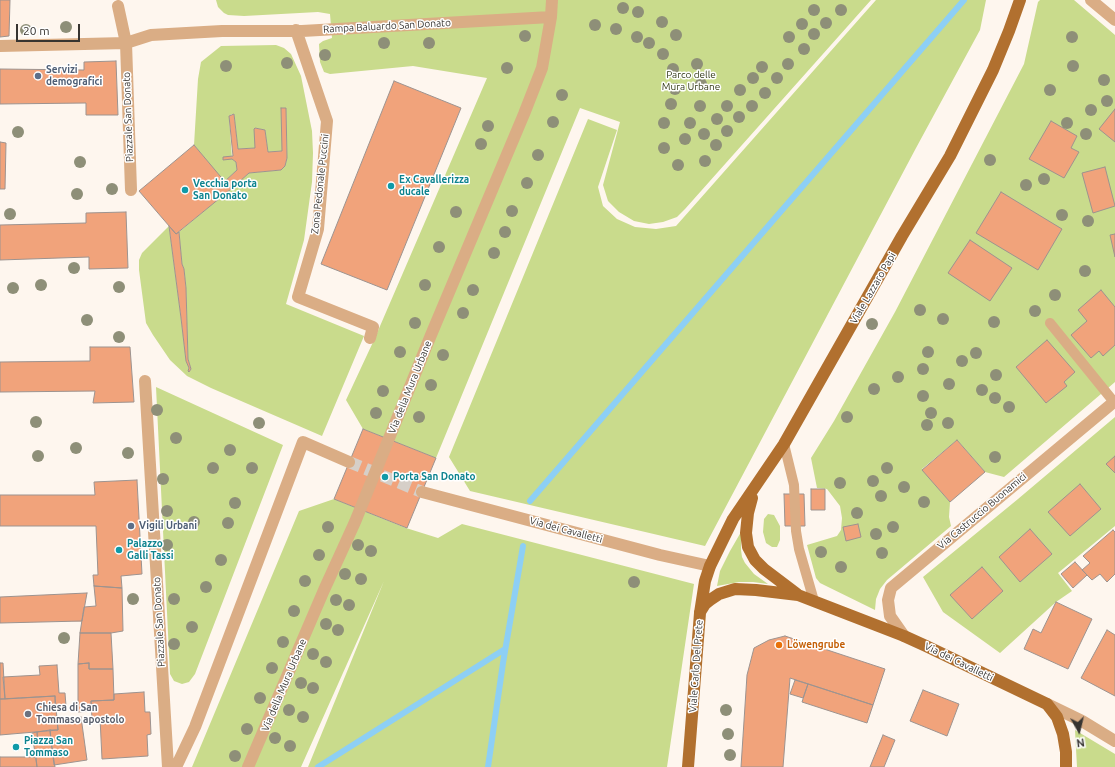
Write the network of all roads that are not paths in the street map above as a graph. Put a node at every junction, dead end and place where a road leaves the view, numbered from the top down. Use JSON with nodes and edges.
{"nodes":[{"id":1,"x":552,"y":0,"type":"edge"},
{"id":2,"x":1020,"y":0,"type":"edge"},
{"id":3,"x":1091,"y":0,"type":"edge"},
{"id":4,"x":118,"y":6,"type":"dead end"},
{"id":5,"x":551,"y":17,"type":"junction"},
{"id":6,"x":1115,"y":20,"type":"edge"},
{"id":7,"x":296,"y":30,"type":"junction"},
{"id":8,"x":126,"y":43,"type":"junction"},
{"id":9,"x":0,"y":46,"type":"edge"},
{"id":10,"x":130,"y":190,"type":"dead end"},
{"id":11,"x":1050,"y":323,"type":"dead end"},
{"id":12,"x":370,"y":338,"type":"dead end"},
{"id":13,"x":145,"y":381,"type":"dead end"},
{"id":14,"x":1114,"y":401,"type":"edge"},
{"id":15,"x":784,"y":444,"type":"junction"},
{"id":16,"x":349,"y":462,"type":"tunnel mouth"},
{"id":17,"x":756,"y":486,"type":"junction"},
{"id":18,"x":422,"y":492,"type":"tunnel mouth"},
{"id":19,"x":710,"y":566,"type":"junction"},
{"id":20,"x":798,"y":595,"type":"junction"},
{"id":21,"x":814,"y":600,"type":"junction"},
{"id":22,"x":700,"y":613,"type":"junction"},
{"id":23,"x":904,"y":636,"type":"junction"},
{"id":24,"x":1047,"y":704,"type":"junction"},
{"id":25,"x":1115,"y":741,"type":"edge"},
{"id":26,"x":168,"y":767,"type":"edge"},
{"id":27,"x":176,"y":767,"type":"edge"},
{"id":28,"x":248,"y":767,"type":"edge"},
{"id":29,"x":688,"y":767,"type":"edge"},
{"id":30,"x":1066,"y":767,"type":"edge"}],
"edges":[{"from":1,"to":5,"type":"street","name":"Via della Mura Urbane"},
{"from":2,"to":15,"type":"main road","name":"Viale Lazzaro Papi"},
{"from":3,"to":6,"type":"street"},
{"from":4,"to":8,"type":"street","name":"Piazzale San Donato"},
{"from":5,"to":7,"type":"street","name":"Rampa Baluardo San Donato"},
{"from":5,"to":28,"type":"street","name":"Via della Mura Urbane"},
{"from":7,"to":8,"type":"street","name":"Rampa Baluardo San Donato"},
{"from":7,"to":12,"type":"street","name":"Zona Pedonale Puccini"},
{"from":8,"to":9,"type":"street"},
{"from":8,"to":10,"type":"street","name":"Piazzale San Donato"},
{"from":11,"to":14,"type":"lane"},
{"from":13,"to":26,"type":"street","name":"Piazzale San Donato"},
{"from":14,"to":23,"type":"street","name":"Via Castruccio Buonamici"},
{"from":15,"to":17,"type":"main road","name":"Viale Lazzaro Papi"},
{"from":15,"to":21,"type":"lane"},
{"from":16,"to":27,"type":"street"},
{"from":17,"to":19,"type":"main road","name":"Viale Lazzaro Papi"},
{"from":17,"to":20,"type":"main road"},
{"from":18,"to":19,"type":"street","name":"Via dei Cavalletti"},
{"from":19,"to":22,"type":"main road","name":"Viale Carlo Del Prete"},
{"from":20,"to":21,"type":"main road","name":"Via dei Cavalletti"},
{"from":20,"to":22,"type":"main road"},
{"from":21,"to":23,"type":"main road","name":"Via dei Cavalletti"},
{"from":22,"to":29,"type":"main road","name":"Viale Carlo Del Prete"},
{"from":23,"to":24,"type":"main road","name":"Via dei Cavalletti"},
{"from":24,"to":25,"type":"street","name":"Via dei Cavalletti"},
{"from":24,"to":30,"type":"main road"}]}
